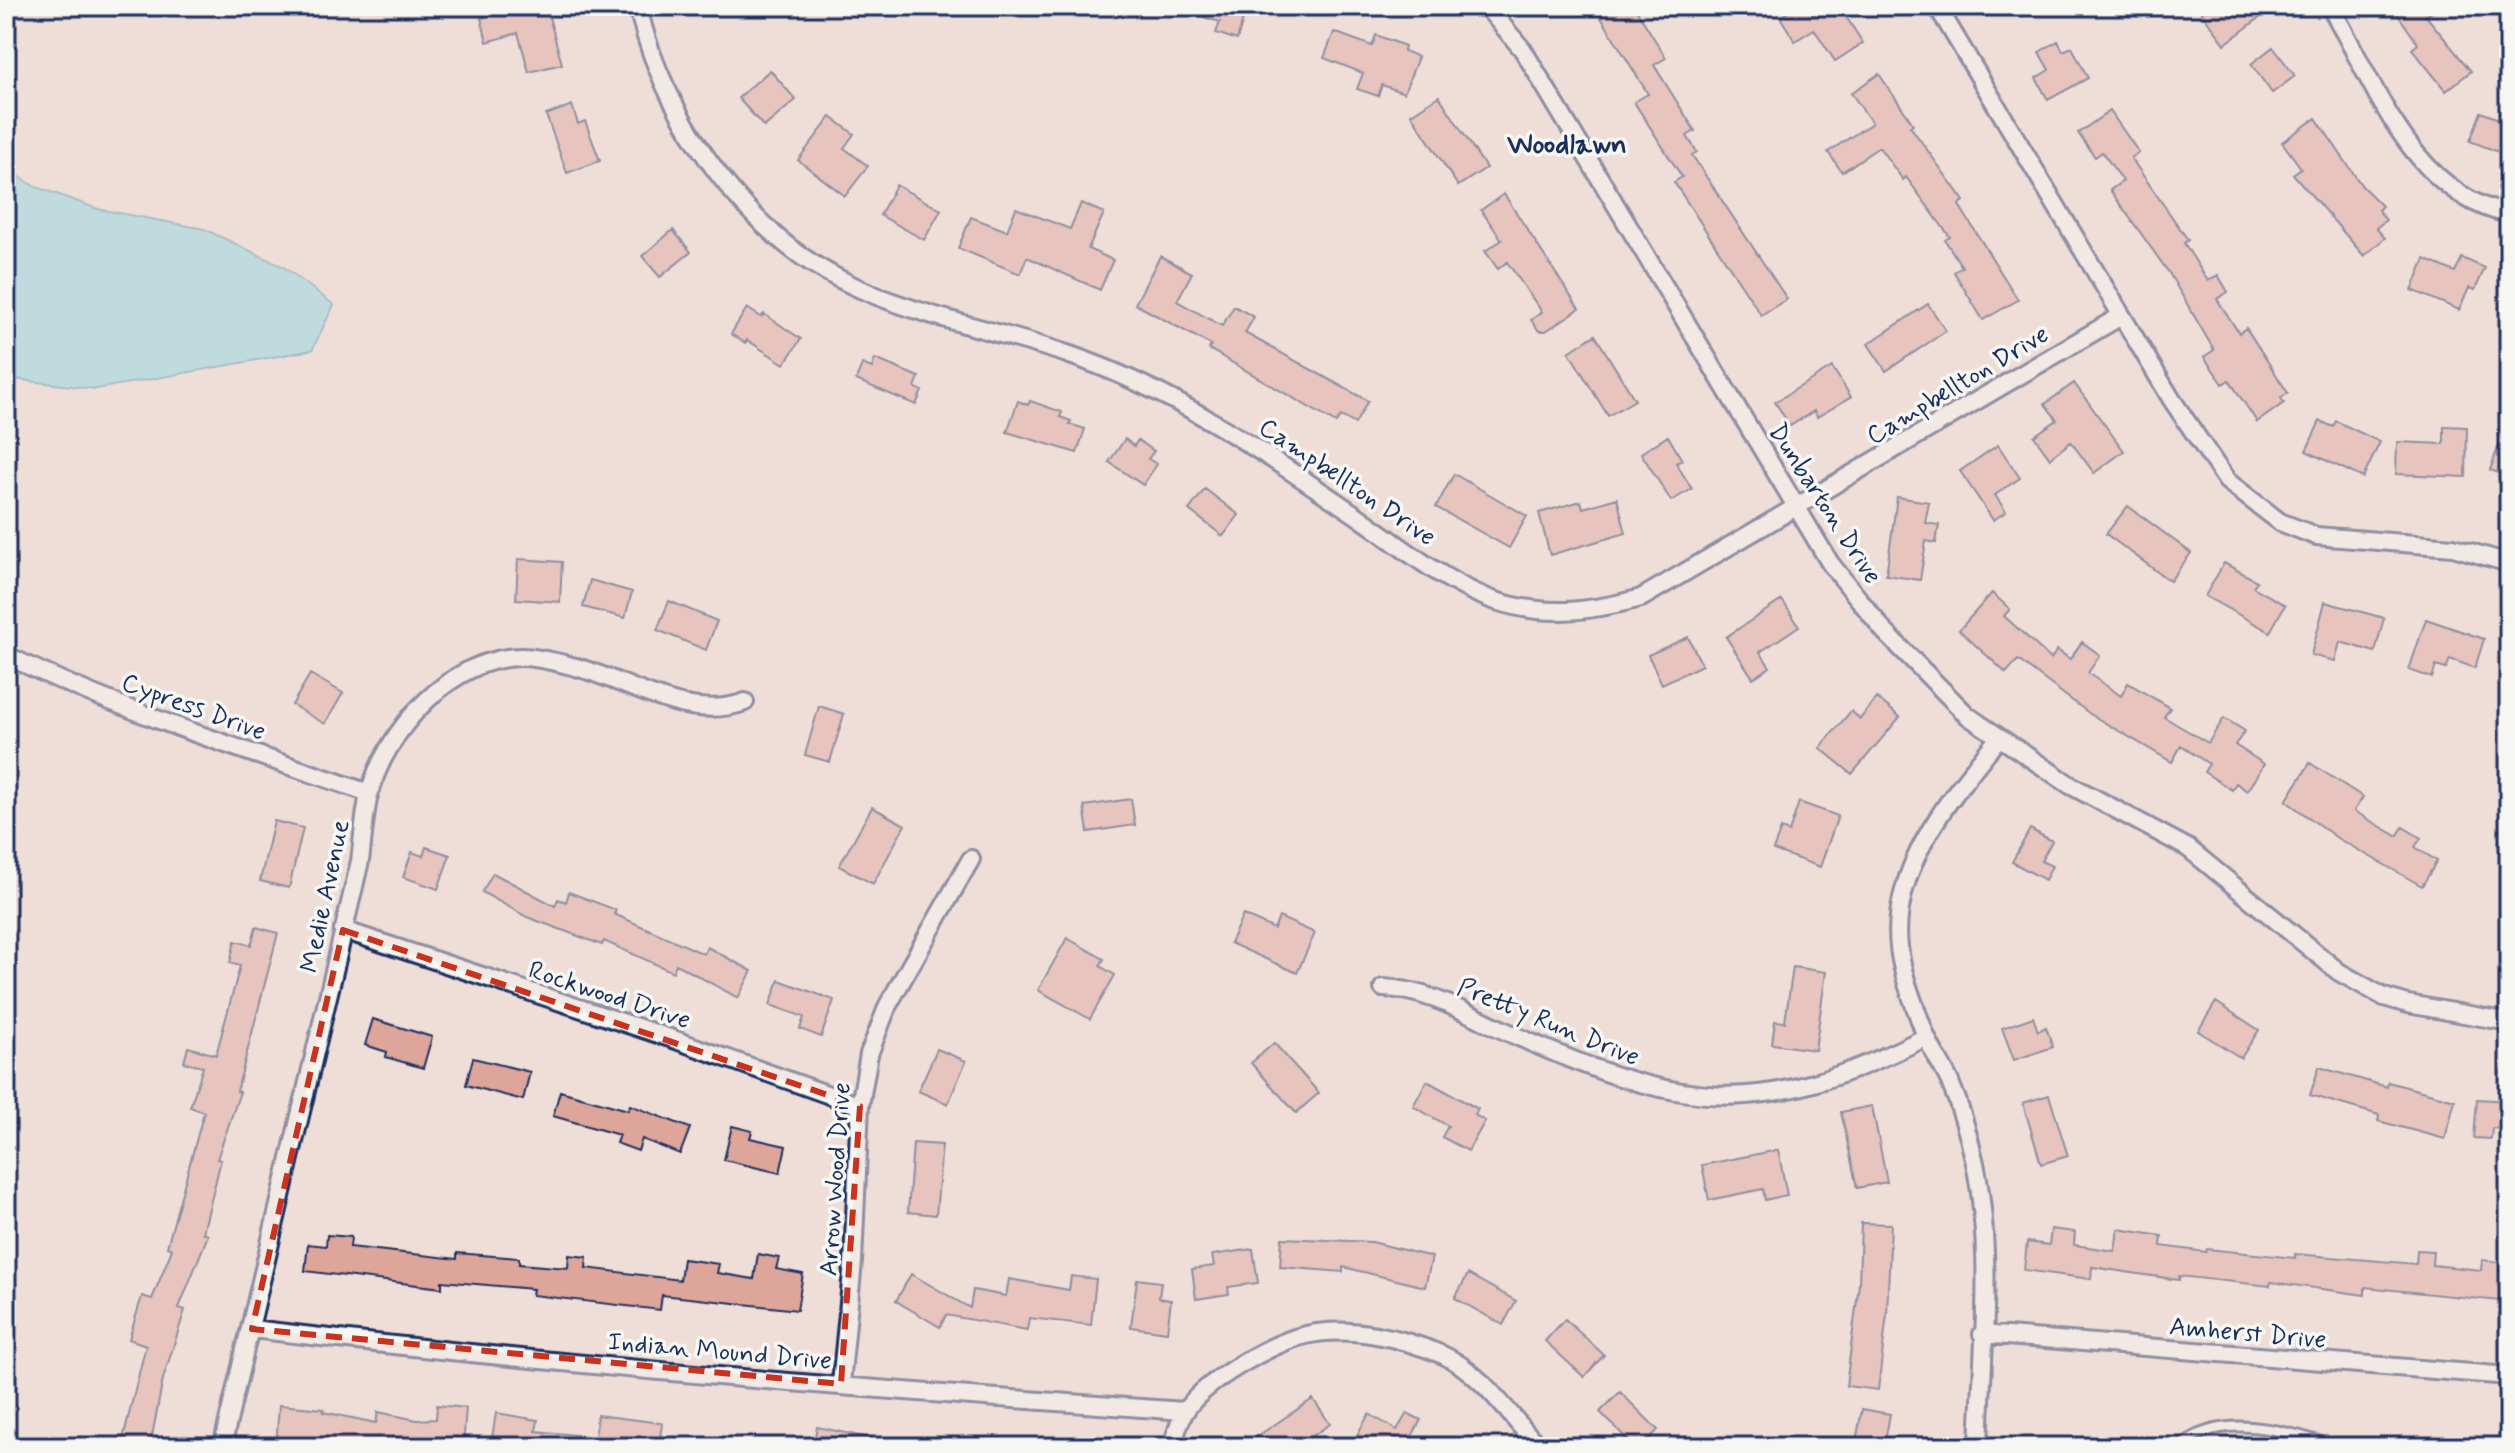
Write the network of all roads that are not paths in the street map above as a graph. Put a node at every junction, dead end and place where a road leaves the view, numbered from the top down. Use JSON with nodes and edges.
{"nodes":[{"id":1,"x":638,"y":6,"type":"edge"},
{"id":2,"x":1486,"y":6,"type":"edge"},
{"id":3,"x":1937,"y":6,"type":"edge"},
{"id":4,"x":2330,"y":6,"type":"edge"},
{"id":5,"x":2509,"y":214,"type":"edge"},
{"id":6,"x":2121,"y":316,"type":"junction"},
{"id":7,"x":1797,"y":510,"type":"junction"},
{"id":8,"x":2509,"y":563,"type":"edge"},
{"id":9,"x":6,"y":655,"type":"edge"},
{"id":10,"x":745,"y":702,"type":"dead end"},
{"id":11,"x":1997,"y":740,"type":"junction"},
{"id":12,"x":369,"y":793,"type":"junction"},
{"id":13,"x":971,"y":859,"type":"dead end"},
{"id":14,"x":343,"y":930,"type":"junction"},
{"id":15,"x":1383,"y":988,"type":"dead end"},
{"id":16,"x":2509,"y":1022,"type":"edge"},
{"id":17,"x":1926,"y":1037,"type":"junction"},
{"id":18,"x":860,"y":1106,"type":"junction"},
{"id":19,"x":252,"y":1329,"type":"junction"},
{"id":20,"x":1982,"y":1334,"type":"junction"},
{"id":21,"x":2509,"y":1376,"type":"edge"},
{"id":22,"x":841,"y":1384,"type":"junction"},
{"id":23,"x":1185,"y":1411,"type":"junction"},
{"id":24,"x":222,"y":1447,"type":"edge"},
{"id":25,"x":1172,"y":1447,"type":"edge"},
{"id":26,"x":1539,"y":1447,"type":"edge"},
{"id":27,"x":1979,"y":1447,"type":"edge"},
{"id":28,"x":2179,"y":1447,"type":"edge"},
{"id":29,"x":2339,"y":1447,"type":"edge"}],
"edges":[{"from":1,"to":7,"type":"street","name":"Campbellton Drive"},
{"from":2,"to":7,"type":"street","name":"Dunbarton Drive"},
{"from":3,"to":6,"type":"street"},
{"from":4,"to":5,"type":"street"},
{"from":6,"to":7,"type":"street","name":"Campbellton Drive"},
{"from":6,"to":8,"type":"street"},
{"from":7,"to":11,"type":"street","name":"Dunbarton Drive"},
{"from":9,"to":12,"type":"street","name":"Cypress Drive"},
{"from":10,"to":12,"type":"street","name":"Medie Avenue"},
{"from":11,"to":16,"type":"street","name":"Dunbarton Drive"},
{"from":11,"to":17,"type":"street"},
{"from":12,"to":14,"type":"street","name":"Medie Avenue"},
{"from":13,"to":18,"type":"street","name":"Arrow Wood Drive"},
{"from":14,"to":18,"type":"street","name":"Rockwood Drive"},
{"from":14,"to":19,"type":"street","name":"Medie Avenue"},
{"from":15,"to":17,"type":"street","name":"Pretty Run Drive"},
{"from":17,"to":20,"type":"street"},
{"from":18,"to":22,"type":"street","name":"Arrow Wood Drive"},
{"from":19,"to":22,"type":"street","name":"Indian Mound Drive"},
{"from":19,"to":24,"type":"street","name":"Medie Avenue"},
{"from":20,"to":21,"type":"street","name":"Amherst Drive"},
{"from":20,"to":27,"type":"street"},
{"from":22,"to":23,"type":"street","name":"Indian Mound Drive"},
{"from":23,"to":25,"type":"street"},
{"from":23,"to":26,"type":"street"},
{"from":28,"to":29,"type":"lane"}]}
